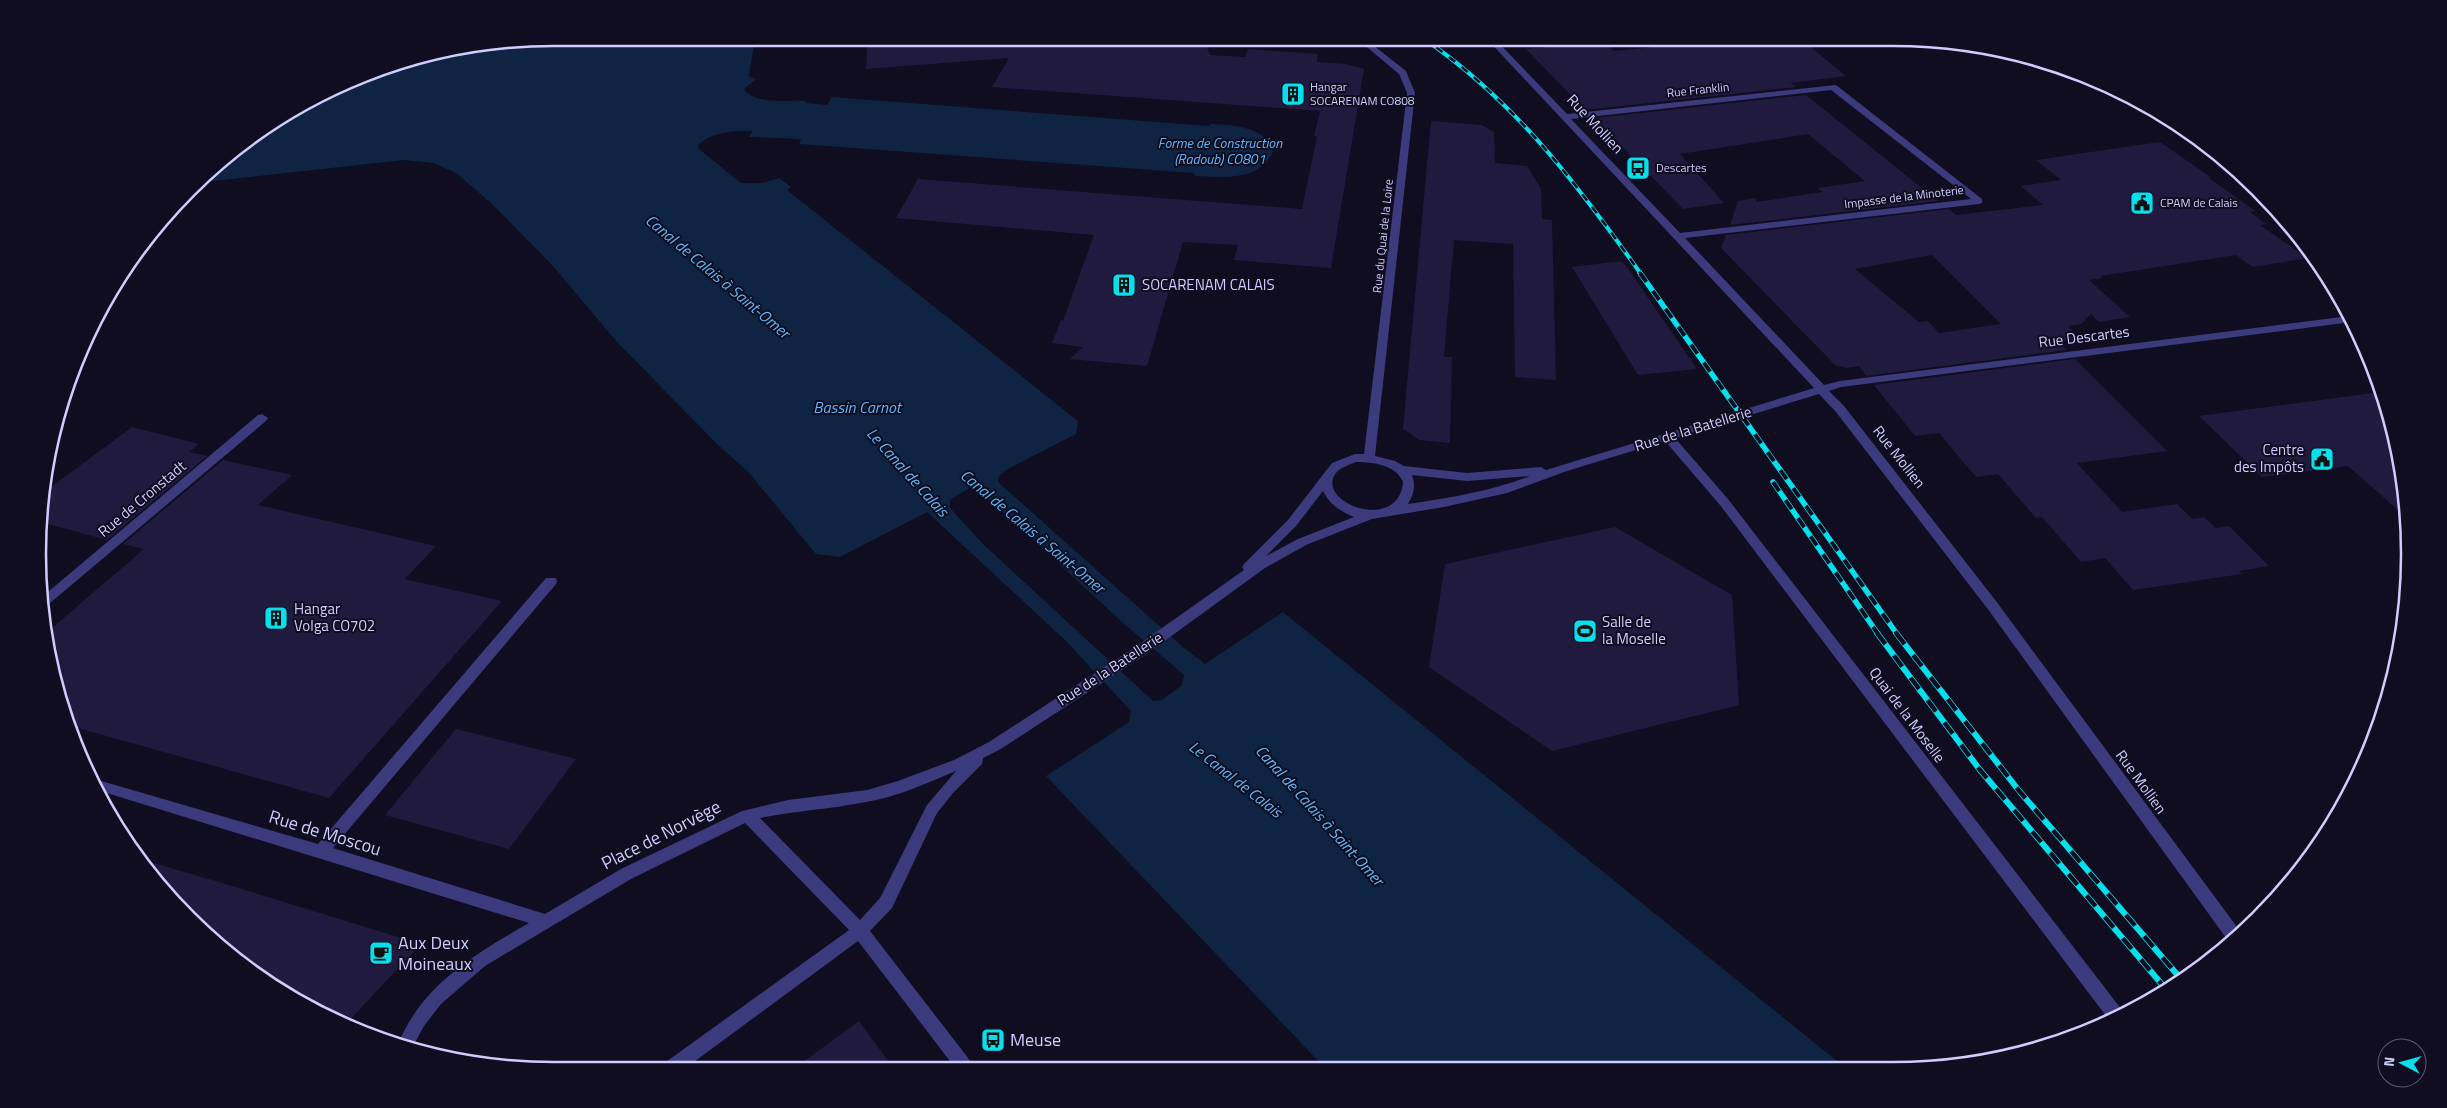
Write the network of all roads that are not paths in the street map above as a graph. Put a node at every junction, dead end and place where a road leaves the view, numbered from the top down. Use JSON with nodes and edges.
{"nodes":[{"id":1,"x":1370,"y":46,"type":"edge"},
{"id":2,"x":1498,"y":46,"type":"edge"},
{"id":3,"x":1833,"y":87,"type":"joint"},
{"id":4,"x":1566,"y":117,"type":"junction"},
{"id":5,"x":1680,"y":236,"type":"junction"},
{"id":6,"x":2343,"y":320,"type":"edge"},
{"id":7,"x":1822,"y":388,"type":"junction"},
{"id":8,"x":262,"y":418,"type":"dead end"},
{"id":9,"x":1667,"y":436,"type":"junction"},
{"id":10,"x":1369,"y":458,"type":"junction"},
{"id":11,"x":1563,"y":468,"type":"junction"},
{"id":12,"x":1400,"y":470,"type":"junction"},
{"id":13,"x":1327,"y":477,"type":"junction"},
{"id":14,"x":1393,"y":510,"type":"junction"},
{"id":15,"x":1373,"y":514,"type":"junction"},
{"id":16,"x":551,"y":581,"type":"dead end"},
{"id":17,"x":1224,"y":590,"type":"junction"},
{"id":18,"x":48,"y":599,"type":"edge"},
{"id":19,"x":994,"y":746,"type":"junction"},
{"id":20,"x":103,"y":786,"type":"edge"},
{"id":21,"x":747,"y":815,"type":"junction"},
{"id":22,"x":321,"y":851,"type":"junction"},
{"id":23,"x":545,"y":921,"type":"junction"},
{"id":24,"x":860,"y":932,"type":"junction"},
{"id":25,"x":2232,"y":932,"type":"edge"},
{"id":26,"x":2113,"y":1011,"type":"edge"},
{"id":27,"x":408,"y":1040,"type":"edge"},
{"id":28,"x":680,"y":1062,"type":"edge"},
{"id":29,"x":961,"y":1062,"type":"edge"}],
"edges":[{"from":1,"to":10,"type":"street","name":"Rue du Quai de la Loire"},
{"from":2,"to":4,"type":"street","name":"Rue Mollien"},
{"from":3,"to":4,"type":"street","name":"Rue Franklin"},
{"from":3,"to":5,"type":"street","name":"Impasse de la Minoterie"},
{"from":4,"to":5,"type":"street","name":"Rue Mollien"},
{"from":5,"to":7,"type":"street","name":"Rue Mollien"},
{"from":6,"to":7,"type":"street","name":"Rue Descartes"},
{"from":7,"to":9,"type":"street","name":"Rue de la Batellerie"},
{"from":7,"to":25,"type":"street","name":"Rue Mollien"},
{"from":8,"to":18,"type":"street","name":"Rue de Cronstadt"},
{"from":9,"to":11,"type":"street","name":"Rue de la Batellerie"},
{"from":9,"to":26,"type":"street","name":"Quai de la Moselle"},
{"from":10,"to":12,"type":"street"},
{"from":10,"to":13,"type":"street"},
{"from":11,"to":12,"type":"street","name":"Rue de la Batellerie"},
{"from":11,"to":14,"type":"street","name":"Rue de la Batellerie"},
{"from":12,"to":14,"type":"street"},
{"from":13,"to":15,"type":"street"},
{"from":13,"to":17,"type":"street","name":"Rue de la Batellerie"},
{"from":14,"to":15,"type":"street"},
{"from":15,"to":17,"type":"street","name":"Rue de la Batellerie"},
{"from":16,"to":22,"type":"street"},
{"from":17,"to":19,"type":"street","name":"Rue de la Batellerie"},
{"from":19,"to":21,"type":"street","name":"Rue de la Batellerie"},
{"from":19,"to":24,"type":"street","name":"Rue de la Batellerie"},
{"from":20,"to":22,"type":"street","name":"Rue de Moscou"},
{"from":21,"to":23,"type":"street","name":"Place de Norvège"},
{"from":21,"to":24,"type":"street"},
{"from":22,"to":23,"type":"street","name":"Rue de Moscou"},
{"from":23,"to":27,"type":"street","name":"Place de Norvège"},
{"from":24,"to":28,"type":"street"},
{"from":24,"to":29,"type":"street"}]}
